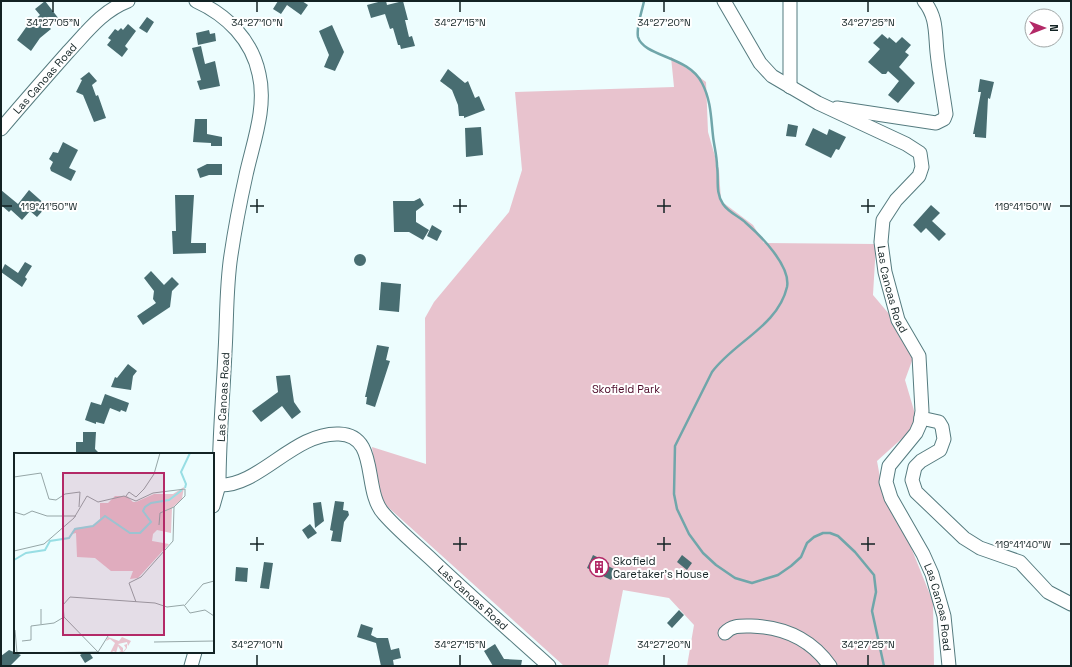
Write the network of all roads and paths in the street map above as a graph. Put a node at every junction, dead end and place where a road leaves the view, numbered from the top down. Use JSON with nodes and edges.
{"nodes":[{"id":1,"x":196,"y":1,"type":"edge"},
{"id":2,"x":724,"y":1,"type":"edge"},
{"id":3,"x":790,"y":1,"type":"edge"},
{"id":4,"x":924,"y":1,"type":"edge"},
{"id":5,"x":120,"y":2,"type":"edge"},
{"id":6,"x":790,"y":87,"type":"junction"},
{"id":7,"x":824,"y":106,"type":"junction"},
{"id":8,"x":1,"y":129,"type":"edge"},
{"id":9,"x":921,"y":418,"type":"junction"},
{"id":10,"x":219,"y":485,"type":"junction"},
{"id":11,"x":214,"y":502,"type":"edge"},
{"id":12,"x":1071,"y":604,"type":"edge"},
{"id":13,"x":725,"y":633,"type":"dead end"},
{"id":14,"x":195,"y":653,"type":"edge"},
{"id":15,"x":191,"y":666,"type":"edge"},
{"id":16,"x":549,"y":666,"type":"edge"},
{"id":17,"x":830,"y":666,"type":"edge"},
{"id":18,"x":949,"y":666,"type":"edge"}],
"edges":[{"from":1,"to":10,"type":"street","name":"Las Canoas Road"},
{"from":2,"to":6,"type":"street","name":"Las Canoas Road"},
{"from":3,"to":6,"type":"street"},
{"from":4,"to":7,"type":"street"},
{"from":5,"to":8,"type":"street","name":"Las Canoas Road"},
{"from":6,"to":7,"type":"street","name":"Las Canoas Road"},
{"from":7,"to":9,"type":"street","name":"Las Canoas Road"},
{"from":9,"to":12,"type":"street"},
{"from":9,"to":18,"type":"street","name":"Las Canoas Road"},
{"from":10,"to":11,"type":"street"},
{"from":10,"to":16,"type":"street","name":"Las Canoas Road"},
{"from":13,"to":17,"type":"street"},
{"from":14,"to":15,"type":"street"}]}
